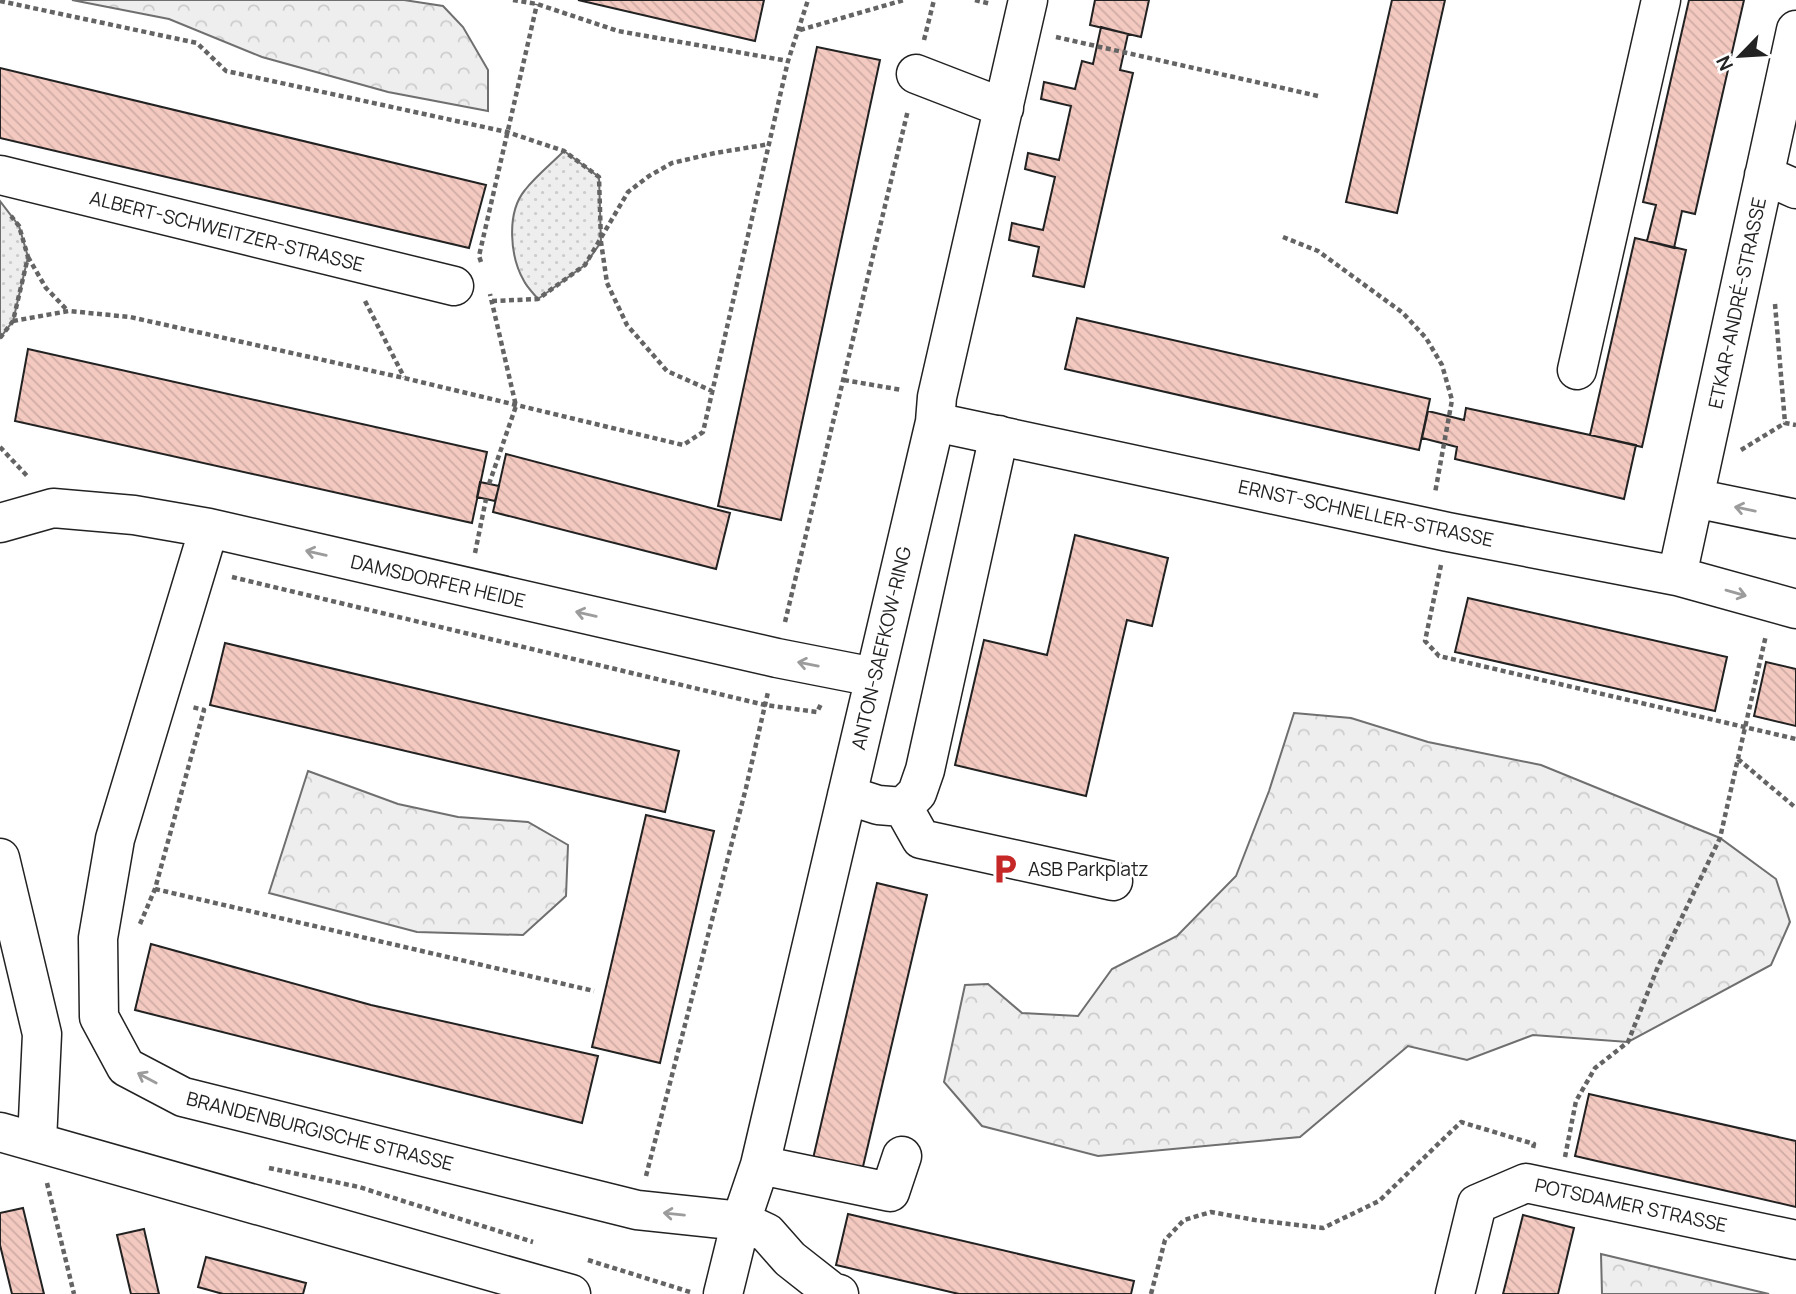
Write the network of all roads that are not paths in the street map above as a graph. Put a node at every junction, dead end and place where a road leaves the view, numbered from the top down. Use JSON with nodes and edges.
{"nodes":[{"id":1,"x":1661,"y":0,"type":"edge"},
{"id":2,"x":1025,"y":15,"type":"edge"},
{"id":3,"x":1796,"y":30,"type":"edge"},
{"id":4,"x":916,"y":74,"type":"road end"},
{"id":5,"x":1004,"y":108,"type":"junction"},
{"id":6,"x":1786,"y":120,"type":"edge"},
{"id":7,"x":1780,"y":182,"type":"edge"},
{"id":8,"x":3,"y":192,"type":"edge"},
{"id":9,"x":475,"y":281,"type":"road end"},
{"id":10,"x":1577,"y":370,"type":"dead end"},
{"id":11,"x":936,"y":410,"type":"junction"},
{"id":12,"x":999,"y":435,"type":"junction"},
{"id":13,"x":1694,"y":498,"type":"junction"},
{"id":14,"x":1796,"y":519,"type":"edge"},
{"id":15,"x":0,"y":523,"type":"edge"},
{"id":16,"x":209,"y":528,"type":"junction"},
{"id":17,"x":1677,"y":576,"type":"junction"},
{"id":18,"x":1785,"y":607,"type":"edge"},
{"id":19,"x":874,"y":677,"type":"junction"},
{"id":20,"x":847,"y":795,"type":"junction"},
{"id":21,"x":903,"y":807,"type":"junction"},
{"id":22,"x":0,"y":858,"type":"edge"},
{"id":23,"x":1113,"y":881,"type":"dead end"},
{"id":24,"x":0,"y":1132,"type":"edge"},
{"id":25,"x":37,"y":1141,"type":"junction"},
{"id":26,"x":902,"y":1156,"type":"dead end"},
{"id":27,"x":760,"y":1165,"type":"junction"},
{"id":28,"x":741,"y":1221,"type":"junction"},
{"id":29,"x":1796,"y":1240,"type":"edge"},
{"id":30,"x":571,"y":1294,"type":"edge"},
{"id":31,"x":723,"y":1294,"type":"edge"},
{"id":32,"x":839,"y":1294,"type":"edge"},
{"id":33,"x":1455,"y":1294,"type":"edge"}],
"edges":[{"from":1,"to":10,"type":"street"},
{"from":2,"to":5,"type":"street","name":"ANTON-SAEFKOW-RING"},
{"from":3,"to":6,"type":"street","name":"ETKAR-ANDRÉ-STRASSE"},
{"from":4,"to":5,"type":"street"},
{"from":5,"to":11,"type":"street","name":"ANTON-SAEFKOW-RING"},
{"from":6,"to":7,"type":"street","name":"ETKAR-ANDRÉ-STRASSE"},
{"from":7,"to":13,"type":"street","name":"ETKAR-ANDRÉ-STRASSE"},
{"from":8,"to":9,"type":"street","name":"ALBERT-SCHWEITZER-STRASSE"},
{"from":11,"to":12,"type":"street","name":"ERNST-SCHNELLER-STRASSE"},
{"from":11,"to":19,"type":"street","name":"ANTON-SAEFKOW-RING"},
{"from":12,"to":17,"type":"street","name":"ERNST-SCHNELLER-STRASSE"},
{"from":12,"to":21,"type":"street"},
{"from":14,"to":13,"type":"street","one_way":true},
{"from":13,"to":17,"type":"street","name":"ETKAR-ANDRÉ-STRASSE"},
{"from":15,"to":16,"type":"street","name":"DAMSDORFER HEIDE"},
{"from":19,"to":16,"type":"street","name":"DAMSDORFER HEIDE","one_way":true},
{"from":28,"to":16,"type":"street","name":"BRANDENBURGISCHE STRASSE","one_way":true},
{"from":17,"to":18,"type":"street","name":"ERNST-SCHNELLER-STRASSE","one_way":true},
{"from":19,"to":20,"type":"street","name":"ANTON-SAEFKOW-RING"},
{"from":20,"to":21,"type":"street"},
{"from":20,"to":27,"type":"street","name":"ANTON-SAEFKOW-RING"},
{"from":21,"to":23,"type":"street"},
{"from":22,"to":25,"type":"street"},
{"from":24,"to":25,"type":"street"},
{"from":25,"to":30,"type":"street"},
{"from":26,"to":27,"type":"street"},
{"from":27,"to":28,"type":"street","name":"ANTON-SAEFKOW-RING"},
{"from":28,"to":31,"type":"street","name":"ANTON-SAEFKOW-RING"},
{"from":28,"to":32,"type":"street","name":"BRANDENBURGISCHE STRASSE"},
{"from":29,"to":33,"type":"street","name":"POTSDAMER STRASSE"}]}
